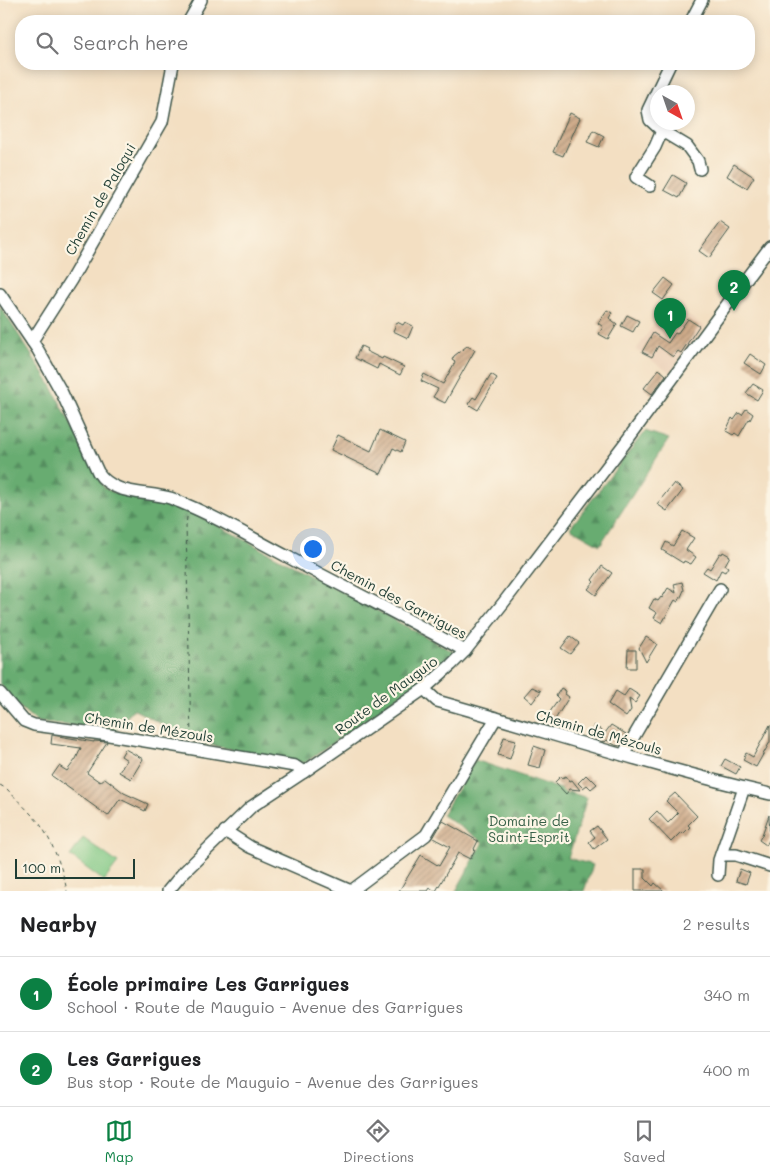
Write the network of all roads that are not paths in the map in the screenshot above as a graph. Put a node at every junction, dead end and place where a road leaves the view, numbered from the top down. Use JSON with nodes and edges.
{"nodes":[{"id":1,"x":201,"y":0,"type":"edge"},
{"id":2,"x":702,"y":0,"type":"edge"},
{"id":3,"x":192,"y":15,"type":"edge"},
{"id":4,"x":694,"y":15,"type":"edge"},
{"id":5,"x":172,"y":70,"type":"edge"},
{"id":6,"x":667,"y":70,"type":"edge"},
{"id":7,"x":662,"y":131,"type":"junction"},
{"id":8,"x":700,"y":169,"type":"dead end"},
{"id":9,"x":650,"y":186,"type":"dead end"},
{"id":10,"x":770,"y":248,"type":"edge"},
{"id":11,"x":0,"y":294,"type":"edge"},
{"id":12,"x":32,"y":341,"type":"junction"},
{"id":13,"x":720,"y":590,"type":"dead end"},
{"id":14,"x":465,"y":651,"type":"junction"},
{"id":15,"x":424,"y":689,"type":"junction"},
{"id":16,"x":0,"y":693,"type":"edge"},
{"id":17,"x":496,"y":718,"type":"junction"},
{"id":18,"x":623,"y":755,"type":"junction"},
{"id":19,"x":304,"y":772,"type":"junction"},
{"id":20,"x":744,"y":788,"type":"junction"},
{"id":21,"x":770,"y":794,"type":"edge"},
{"id":22,"x":226,"y":831,"type":"junction"},
{"id":23,"x":721,"y":855,"type":"junction"},
{"id":24,"x":770,"y":866,"type":"edge"},
{"id":25,"x":718,"y":875,"type":"dead end"},
{"id":26,"x":168,"y":891,"type":"edge"}],
"edges":[{"from":1,"to":3,"type":"street"},
{"from":2,"to":4,"type":"street"},
{"from":5,"to":12,"type":"street","name":"Chemin de Paloqui"},
{"from":6,"to":7,"type":"street"},
{"from":7,"to":8,"type":"street"},
{"from":7,"to":9,"type":"street"},
{"from":10,"to":14,"type":"street","name":"Route de Mauguio"},
{"from":11,"to":12,"type":"street","name":"Chemin des Garrigues"},
{"from":12,"to":14,"type":"street","name":"Chemin des Garrigues"},
{"from":13,"to":18,"type":"street"},
{"from":14,"to":15,"type":"street","name":"Route de Mauguio"},
{"from":15,"to":17,"type":"street","name":"Chemin de Mézouls"},
{"from":15,"to":19,"type":"street","name":"Route de Mauguio"},
{"from":16,"to":19,"type":"street","name":"Chemin de Mézouls"},
{"from":17,"to":18,"type":"street","name":"Chemin de Mézouls"},
{"from":17,"to":22,"type":"street"},
{"from":18,"to":20,"type":"street","name":"Chemin de Mézouls"},
{"from":19,"to":22,"type":"street","name":"Route de Mauguio"},
{"from":20,"to":21,"type":"street","name":"Chemin de Mézouls"},
{"from":20,"to":23,"type":"street"},
{"from":22,"to":26,"type":"street","name":"Route de Mauguio"},
{"from":23,"to":24,"type":"street"},
{"from":23,"to":25,"type":"street"}]}
